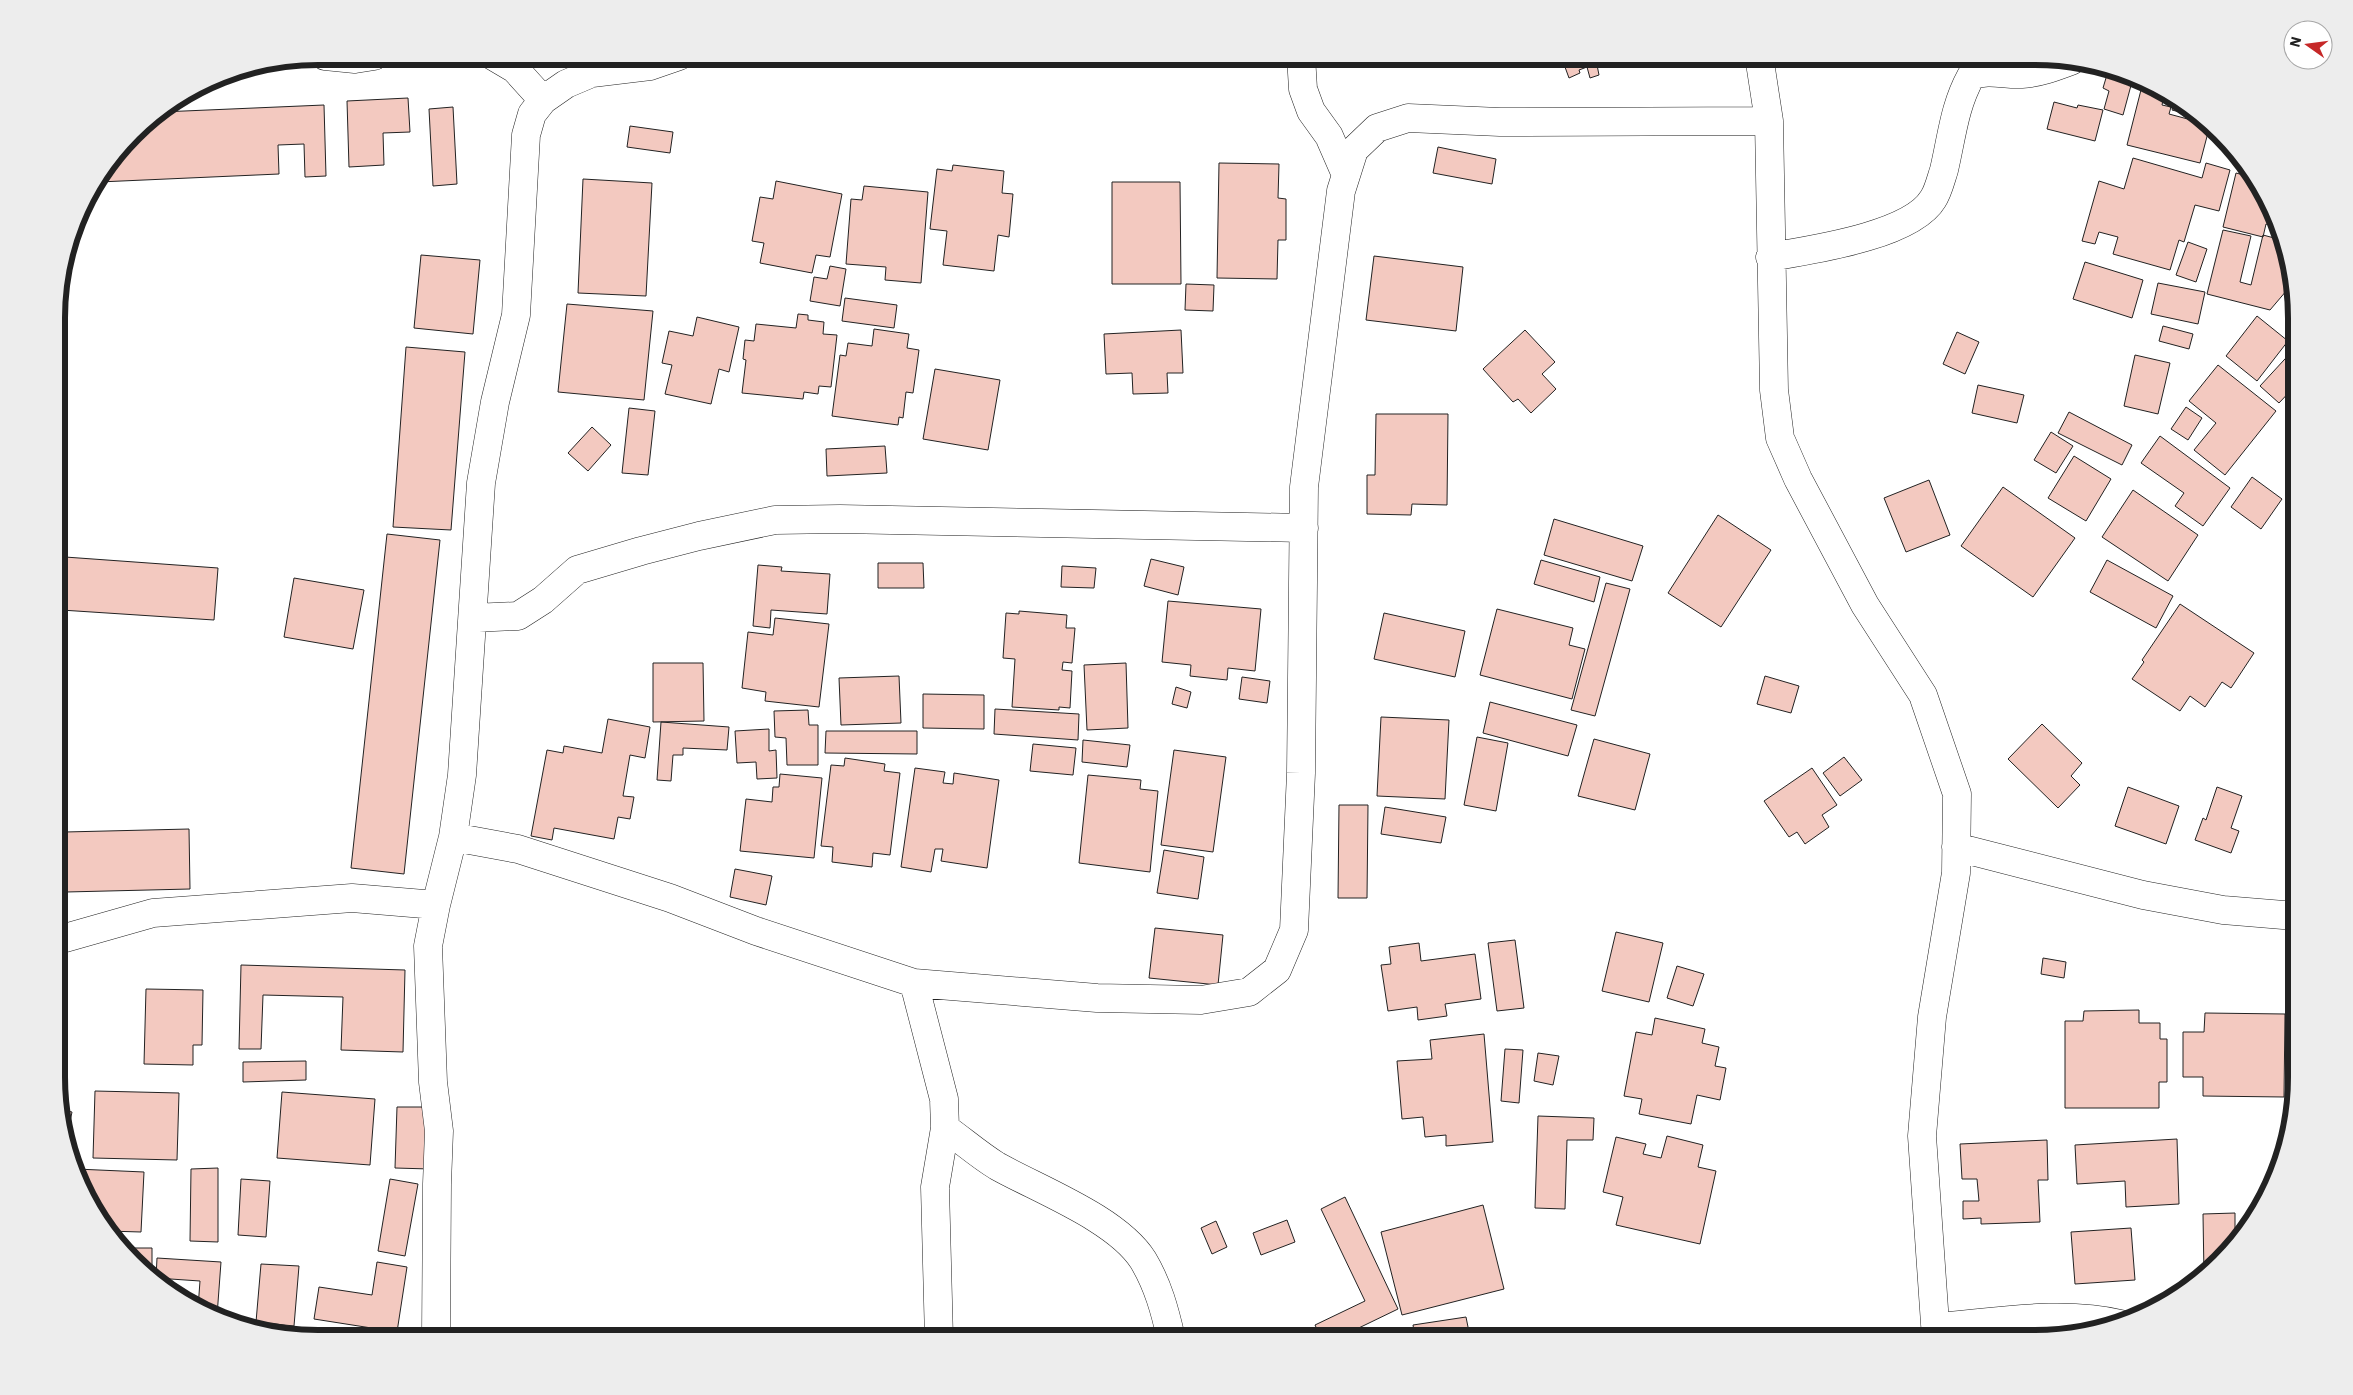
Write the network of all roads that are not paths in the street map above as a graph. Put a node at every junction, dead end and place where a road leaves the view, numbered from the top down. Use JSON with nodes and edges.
{"nodes":[{"id":1,"x":508,"y":65,"type":"edge"},
{"id":2,"x":653,"y":65,"type":"edge"},
{"id":3,"x":1302,"y":65,"type":"edge"},
{"id":4,"x":1760,"y":65,"type":"edge"},
{"id":5,"x":2058,"y":66,"type":"edge"},
{"id":6,"x":543,"y":100,"type":"junction"},
{"id":7,"x":1769,"y":121,"type":"junction"},
{"id":8,"x":1346,"y":175,"type":"junction"},
{"id":9,"x":1770,"y":257,"type":"junction"},
{"id":10,"x":1304,"y":528,"type":"junction"},
{"id":11,"x":473,"y":618,"type":"junction"},
{"id":12,"x":454,"y":837,"type":"junction"},
{"id":13,"x":1956,"y":847,"type":"junction"},
{"id":14,"x":436,"y":905,"type":"junction"},
{"id":15,"x":2288,"y":915,"type":"edge"},
{"id":16,"x":65,"y":938,"type":"edge"},
{"id":17,"x":914,"y":983,"type":"junction"},
{"id":18,"x":945,"y":1128,"type":"junction"},
{"id":19,"x":2104,"y":1320,"type":"edge"},
{"id":20,"x":436,"y":1330,"type":"edge"},
{"id":21,"x":939,"y":1330,"type":"edge"},
{"id":22,"x":1169,"y":1330,"type":"edge"},
{"id":23,"x":1936,"y":1330,"type":"edge"},
{"id":24,"x":1959,"y":1330,"type":"edge"}],
"edges":[{"from":1,"to":6,"type":"street"},
{"from":2,"to":6,"type":"street"},
{"from":3,"to":8,"type":"street"},
{"from":4,"to":7,"type":"street"},
{"from":5,"to":9,"type":"street"},
{"from":6,"to":11,"type":"street"},
{"from":7,"to":8,"type":"street"},
{"from":7,"to":9,"type":"street"},
{"from":8,"to":10,"type":"street"},
{"from":9,"to":13,"type":"street"},
{"from":10,"to":11,"type":"street"},
{"from":10,"to":17,"type":"street"},
{"from":11,"to":12,"type":"street"},
{"from":12,"to":14,"type":"street"},
{"from":12,"to":17,"type":"street"},
{"from":13,"to":15,"type":"street"},
{"from":13,"to":23,"type":"street"},
{"from":14,"to":16,"type":"street"},
{"from":14,"to":20,"type":"street"},
{"from":17,"to":18,"type":"street"},
{"from":18,"to":21,"type":"street"},
{"from":18,"to":22,"type":"street"},
{"from":19,"to":24,"type":"street"}]}
